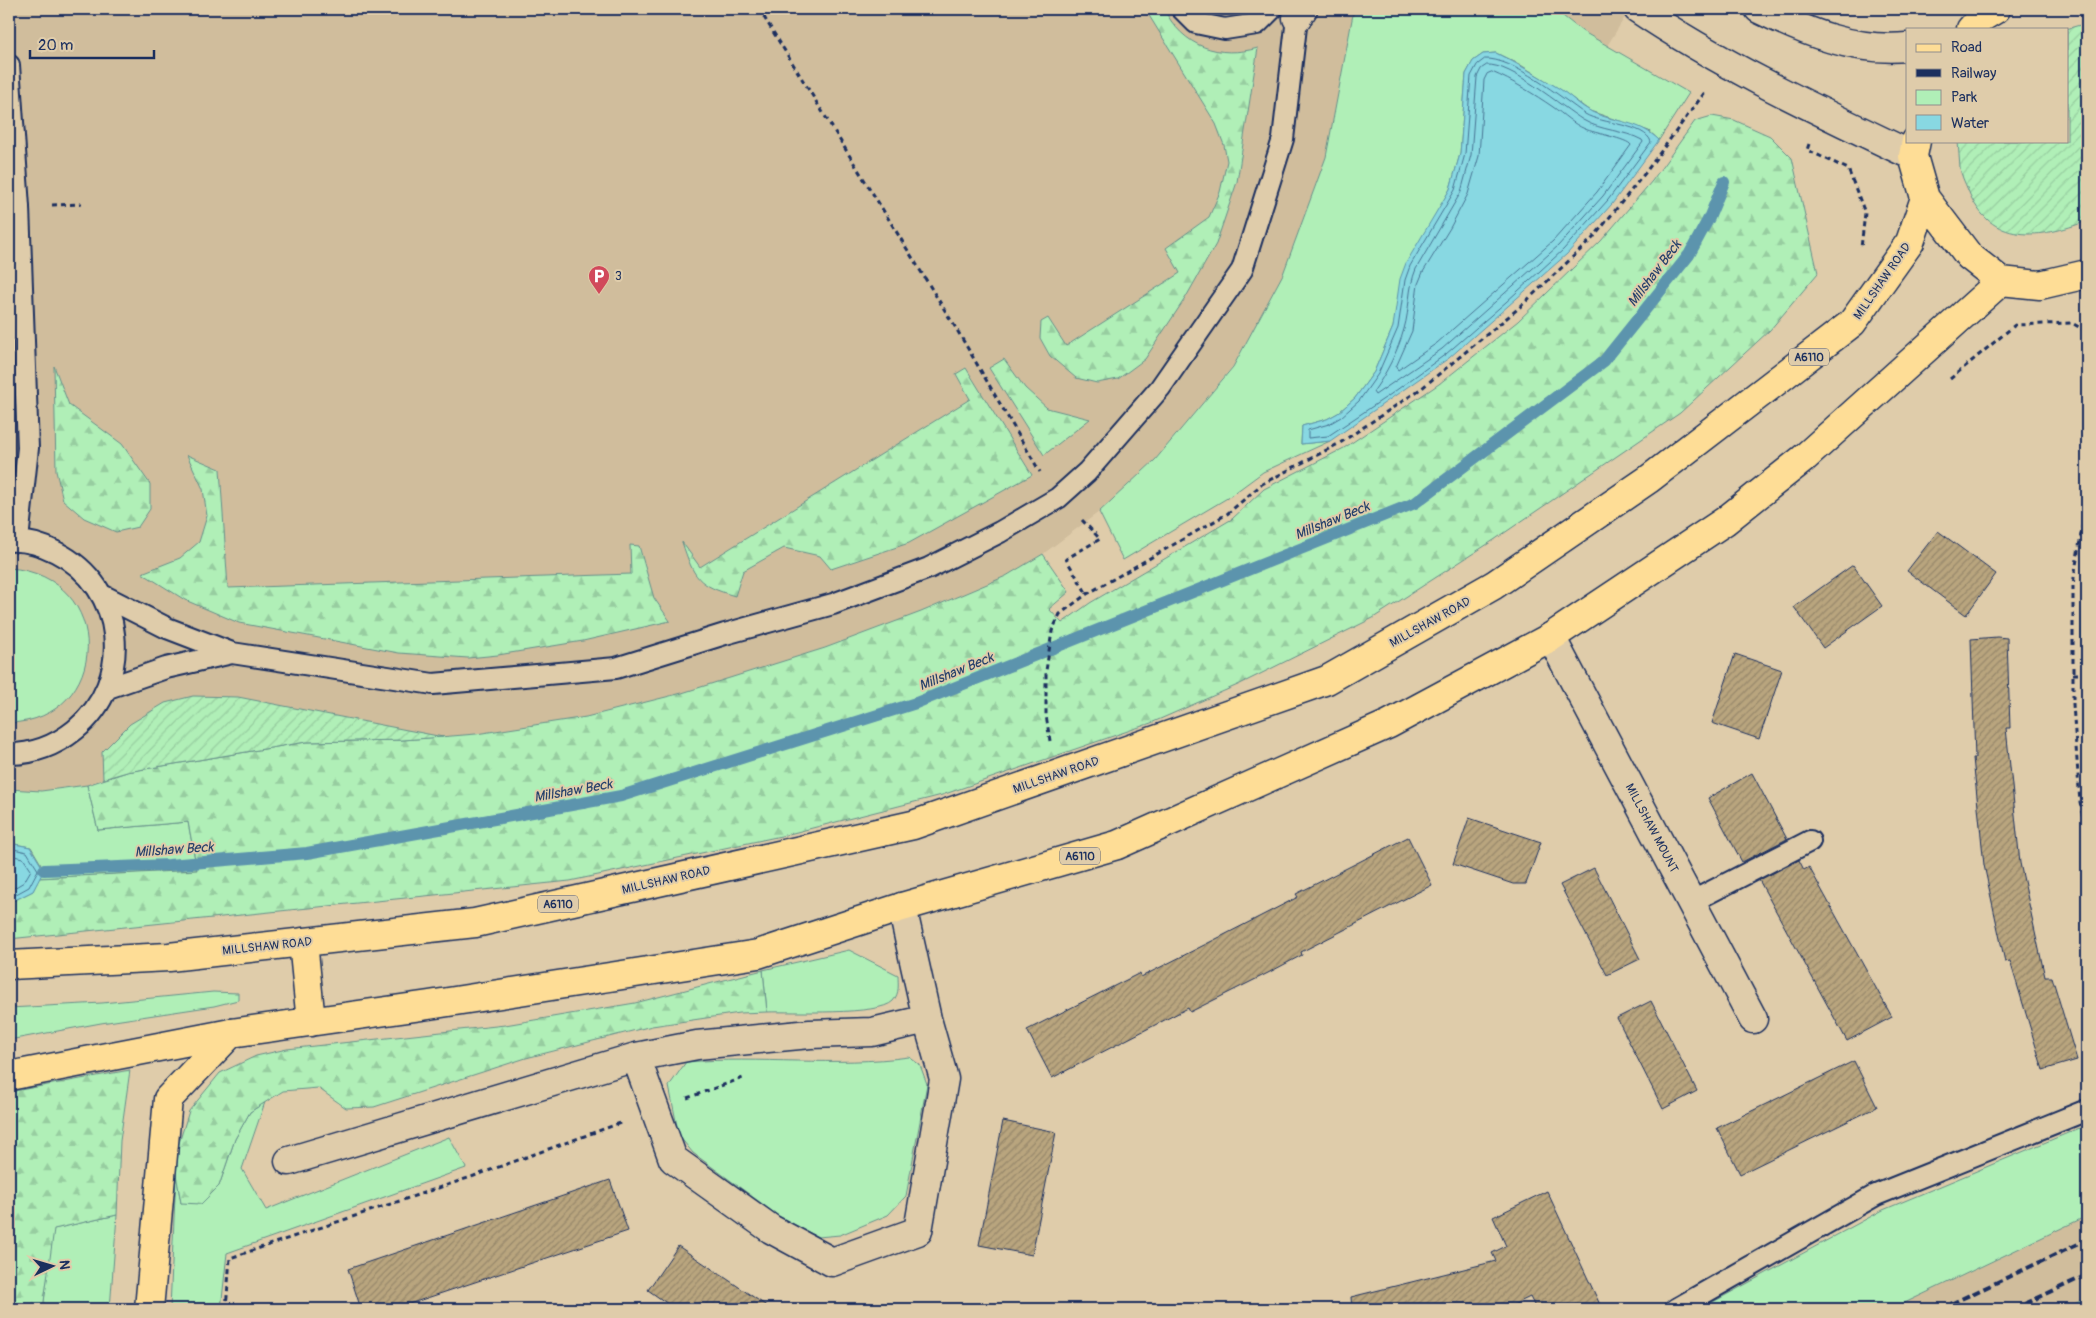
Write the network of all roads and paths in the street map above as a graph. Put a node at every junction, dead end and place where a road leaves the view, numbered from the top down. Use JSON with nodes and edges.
{"nodes":[{"id":1,"x":759,"y":9,"type":"edge"},
{"id":2,"x":1182,"y":9,"type":"edge"},
{"id":3,"x":1272,"y":9,"type":"edge"},
{"id":4,"x":1638,"y":9,"type":"edge"},
{"id":5,"x":1759,"y":9,"type":"edge"},
{"id":6,"x":1299,"y":11,"type":"edge"},
{"id":7,"x":1906,"y":47,"type":"edge"},
{"id":8,"x":9,"y":65,"type":"edge"},
{"id":9,"x":1706,"y":92,"type":"dead end"},
{"id":10,"x":1914,"y":149,"type":"edge"},
{"id":11,"x":1925,"y":198,"type":"junction"},
{"id":12,"x":2085,"y":279,"type":"edge"},
{"id":13,"x":2001,"y":281,"type":"junction"},
{"id":14,"x":2016,"y":325,"type":"dead end"},
{"id":15,"x":2087,"y":332,"type":"edge"},
{"id":16,"x":2087,"y":497,"type":"edge"},
{"id":17,"x":1058,"y":498,"type":"junction"},
{"id":18,"x":13,"y":540,"type":"edge"},
{"id":19,"x":1087,"y":594,"type":"junction"},
{"id":20,"x":102,"y":595,"type":"junction"},
{"id":21,"x":1552,"y":637,"type":"junction"},
{"id":22,"x":232,"y":653,"type":"junction"},
{"id":23,"x":2073,"y":674,"type":"junction"},
{"id":24,"x":2087,"y":674,"type":"edge"},
{"id":25,"x":108,"y":688,"type":"junction"},
{"id":26,"x":9,"y":754,"type":"edge"},
{"id":27,"x":1092,"y":762,"type":"junction"},
{"id":28,"x":2087,"y":836,"type":"edge"},
{"id":29,"x":1813,"y":847,"type":"dead end"},
{"id":30,"x":902,"y":907,"type":"junction"},
{"id":31,"x":1694,"y":908,"type":"junction"},
{"id":32,"x":303,"y":942,"type":"junction"},
{"id":33,"x":9,"y":965,"type":"edge"},
{"id":34,"x":927,"y":1019,"type":"junction"},
{"id":35,"x":1753,"y":1019,"type":"dead end"},
{"id":36,"x":311,"y":1022,"type":"junction"},
{"id":37,"x":231,"y":1033,"type":"junction"},
{"id":38,"x":636,"y":1057,"type":"junction"},
{"id":39,"x":9,"y":1076,"type":"edge"},
{"id":40,"x":745,"y":1078,"type":"dead end"},
{"id":41,"x":655,"y":1110,"type":"junction"},
{"id":42,"x":2087,"y":1110,"type":"edge"},
{"id":43,"x":289,"y":1161,"type":"dead end"},
{"id":44,"x":149,"y":1309,"type":"edge"},
{"id":45,"x":226,"y":1309,"type":"edge"},
{"id":46,"x":1676,"y":1309,"type":"edge"}],
"edges":[{"from":1,"to":17,"type":"path"},
{"from":2,"to":3,"type":"lane"},
{"from":4,"to":10,"type":"street"},
{"from":5,"to":7,"type":"street"},
{"from":6,"to":17,"type":"lane"},
{"from":8,"to":18,"type":"lane"},
{"from":9,"to":19,"type":"path"},
{"from":10,"to":11,"type":"main road"},
{"from":11,"to":13,"type":"main road"},
{"from":11,"to":27,"type":"main road","name":"MILLSHAW ROAD","number":"A6110"},
{"from":12,"to":13,"type":"main road"},
{"from":13,"to":21,"type":"main road","number":"A6110"},
{"from":14,"to":15,"type":"path"},
{"from":16,"to":23,"type":"path"},
{"from":17,"to":19,"type":"path"},
{"from":17,"to":22,"type":"lane"},
{"from":18,"to":20,"type":"lane"},
{"from":19,"to":27,"type":"path"},
{"from":20,"to":22,"type":"lane"},
{"from":20,"to":25,"type":"lane"},
{"from":21,"to":30,"type":"main road","number":"A6110"},
{"from":21,"to":31,"type":"street","name":"MILLSHAW MOUNT"},
{"from":22,"to":25,"type":"lane"},
{"from":23,"to":24,"type":"path"},
{"from":23,"to":28,"type":"path"},
{"from":25,"to":26,"type":"lane"},
{"from":27,"to":32,"type":"main road","name":"MILLSHAW ROAD","number":"A6110"},
{"from":29,"to":31,"type":"lane"},
{"from":30,"to":34,"type":"street"},
{"from":30,"to":36,"type":"main road","number":"A6110"},
{"from":31,"to":35,"type":"street","name":"MILLSHAW MOUNT"},
{"from":32,"to":33,"type":"main road","name":"MILLSHAW ROAD","number":"A6110"},
{"from":32,"to":36,"type":"main road"},
{"from":34,"to":38,"type":"street"},
{"from":34,"to":41,"type":"street"},
{"from":36,"to":37,"type":"main road","number":"A6110"},
{"from":37,"to":39,"type":"main road","number":"A6110"},
{"from":37,"to":44,"type":"main road"},
{"from":38,"to":41,"type":"street"},
{"from":38,"to":43,"type":"street"},
{"from":40,"to":41,"type":"path"},
{"from":41,"to":45,"type":"path"},
{"from":42,"to":46,"type":"lane"}]}
